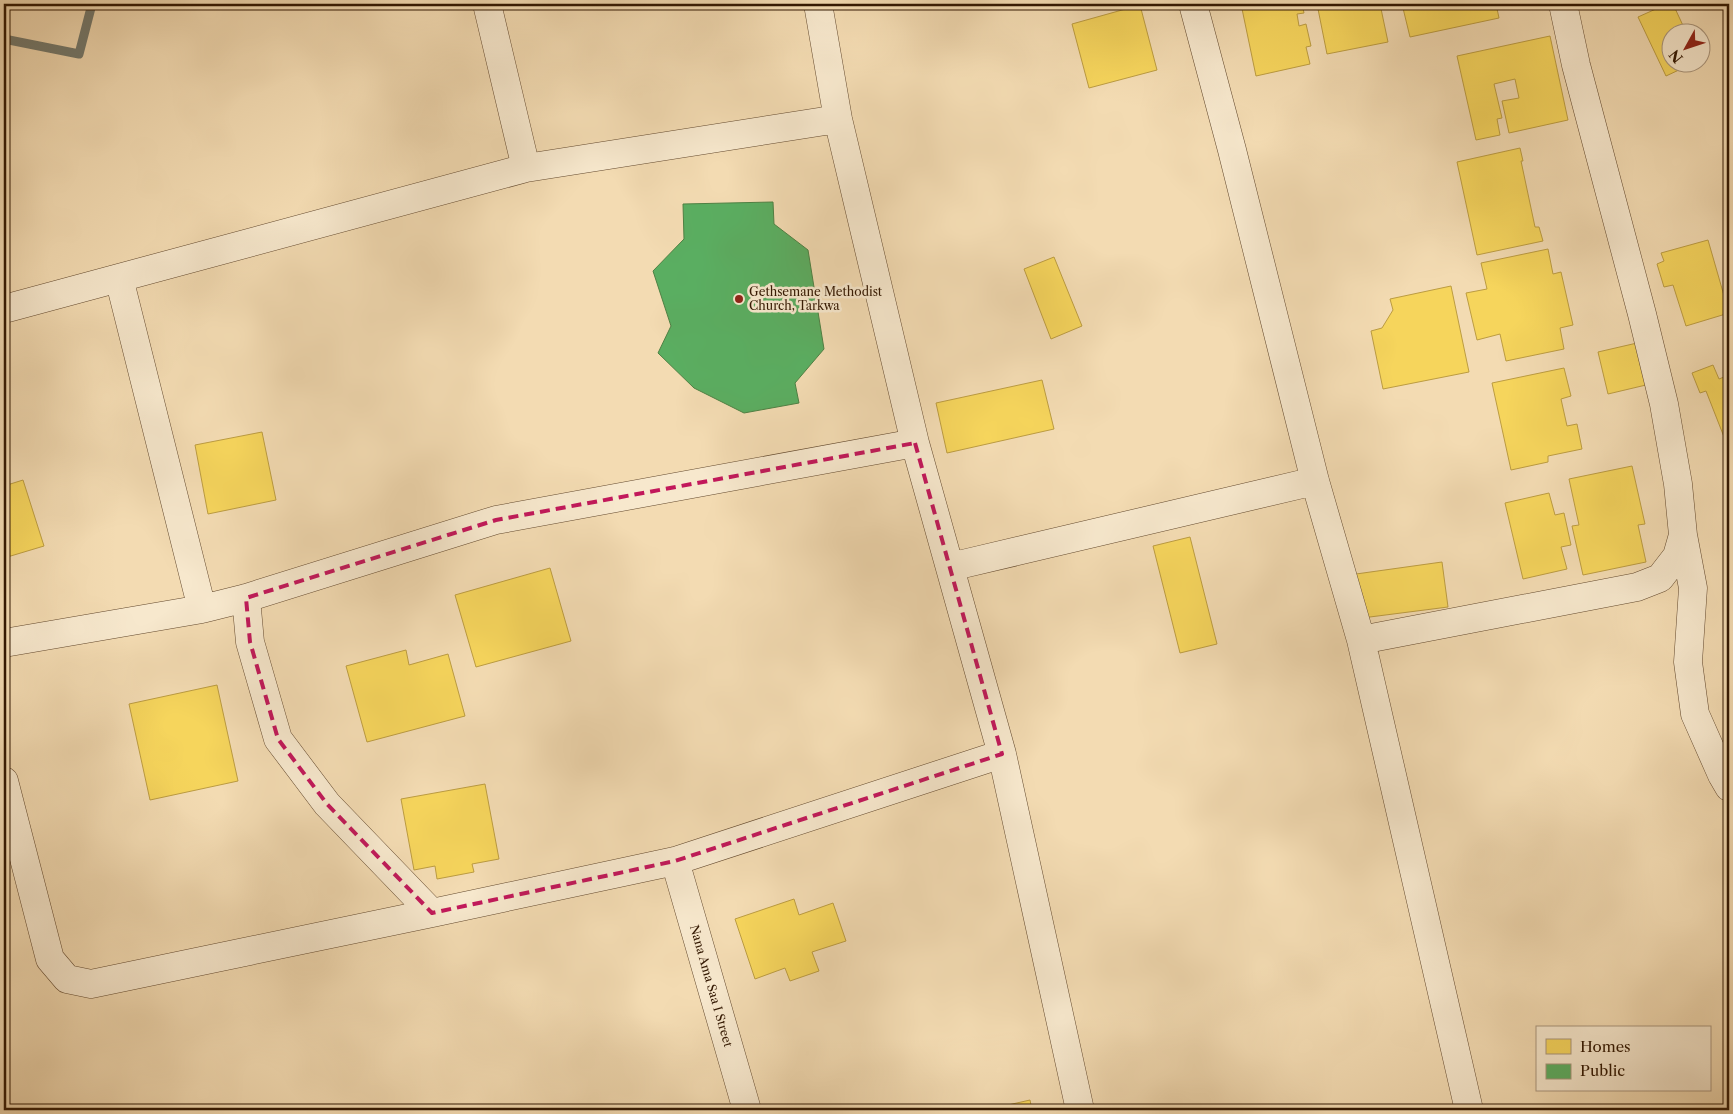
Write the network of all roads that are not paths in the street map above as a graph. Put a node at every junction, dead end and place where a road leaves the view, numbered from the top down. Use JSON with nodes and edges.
{"nodes":[{"id":1,"x":487,"y":4,"type":"edge"},
{"id":2,"x":818,"y":4,"type":"edge"},
{"id":3,"x":1193,"y":4,"type":"edge"},
{"id":4,"x":1563,"y":4,"type":"edge"},
{"id":5,"x":838,"y":119,"type":"junction"},
{"id":6,"x":526,"y":168,"type":"junction"},
{"id":7,"x":119,"y":278,"type":"junction"},
{"id":8,"x":4,"y":309,"type":"edge"},
{"id":9,"x":914,"y":443,"type":"junction"},
{"id":10,"x":1315,"y":481,"type":"junction"},
{"id":11,"x":1683,"y":535,"type":"junction"},
{"id":12,"x":950,"y":567,"type":"junction"},
{"id":13,"x":246,"y":598,"type":"junction"},
{"id":14,"x":202,"y":609,"type":"junction"},
{"id":15,"x":1361,"y":640,"type":"junction"},
{"id":16,"x":4,"y":643,"type":"edge"},
{"id":17,"x":1002,"y":754,"type":"junction"},
{"id":18,"x":4,"y":781,"type":"edge"},
{"id":19,"x":1729,"y":787,"type":"edge"},
{"id":20,"x":675,"y":861,"type":"junction"},
{"id":21,"x":432,"y":914,"type":"junction"},
{"id":22,"x":747,"y":1110,"type":"edge"},
{"id":23,"x":1080,"y":1110,"type":"edge"},
{"id":24,"x":1469,"y":1110,"type":"edge"}],
"edges":[{"from":1,"to":6,"type":"street"},
{"from":2,"to":5,"type":"street"},
{"from":3,"to":10,"type":"street"},
{"from":4,"to":11,"type":"street"},
{"from":5,"to":6,"type":"street"},
{"from":5,"to":9,"type":"street"},
{"from":6,"to":7,"type":"street"},
{"from":7,"to":8,"type":"street"},
{"from":7,"to":14,"type":"street"},
{"from":9,"to":12,"type":"street"},
{"from":9,"to":13,"type":"street"},
{"from":10,"to":12,"type":"street"},
{"from":10,"to":15,"type":"street"},
{"from":11,"to":15,"type":"street"},
{"from":11,"to":19,"type":"street"},
{"from":12,"to":17,"type":"street"},
{"from":13,"to":14,"type":"street"},
{"from":13,"to":21,"type":"street"},
{"from":14,"to":16,"type":"street"},
{"from":15,"to":24,"type":"street"},
{"from":17,"to":20,"type":"street"},
{"from":17,"to":23,"type":"street"},
{"from":18,"to":21,"type":"street"},
{"from":20,"to":21,"type":"street"},
{"from":20,"to":22,"type":"street","name":"Nana Ama Saa I Street"}]}
